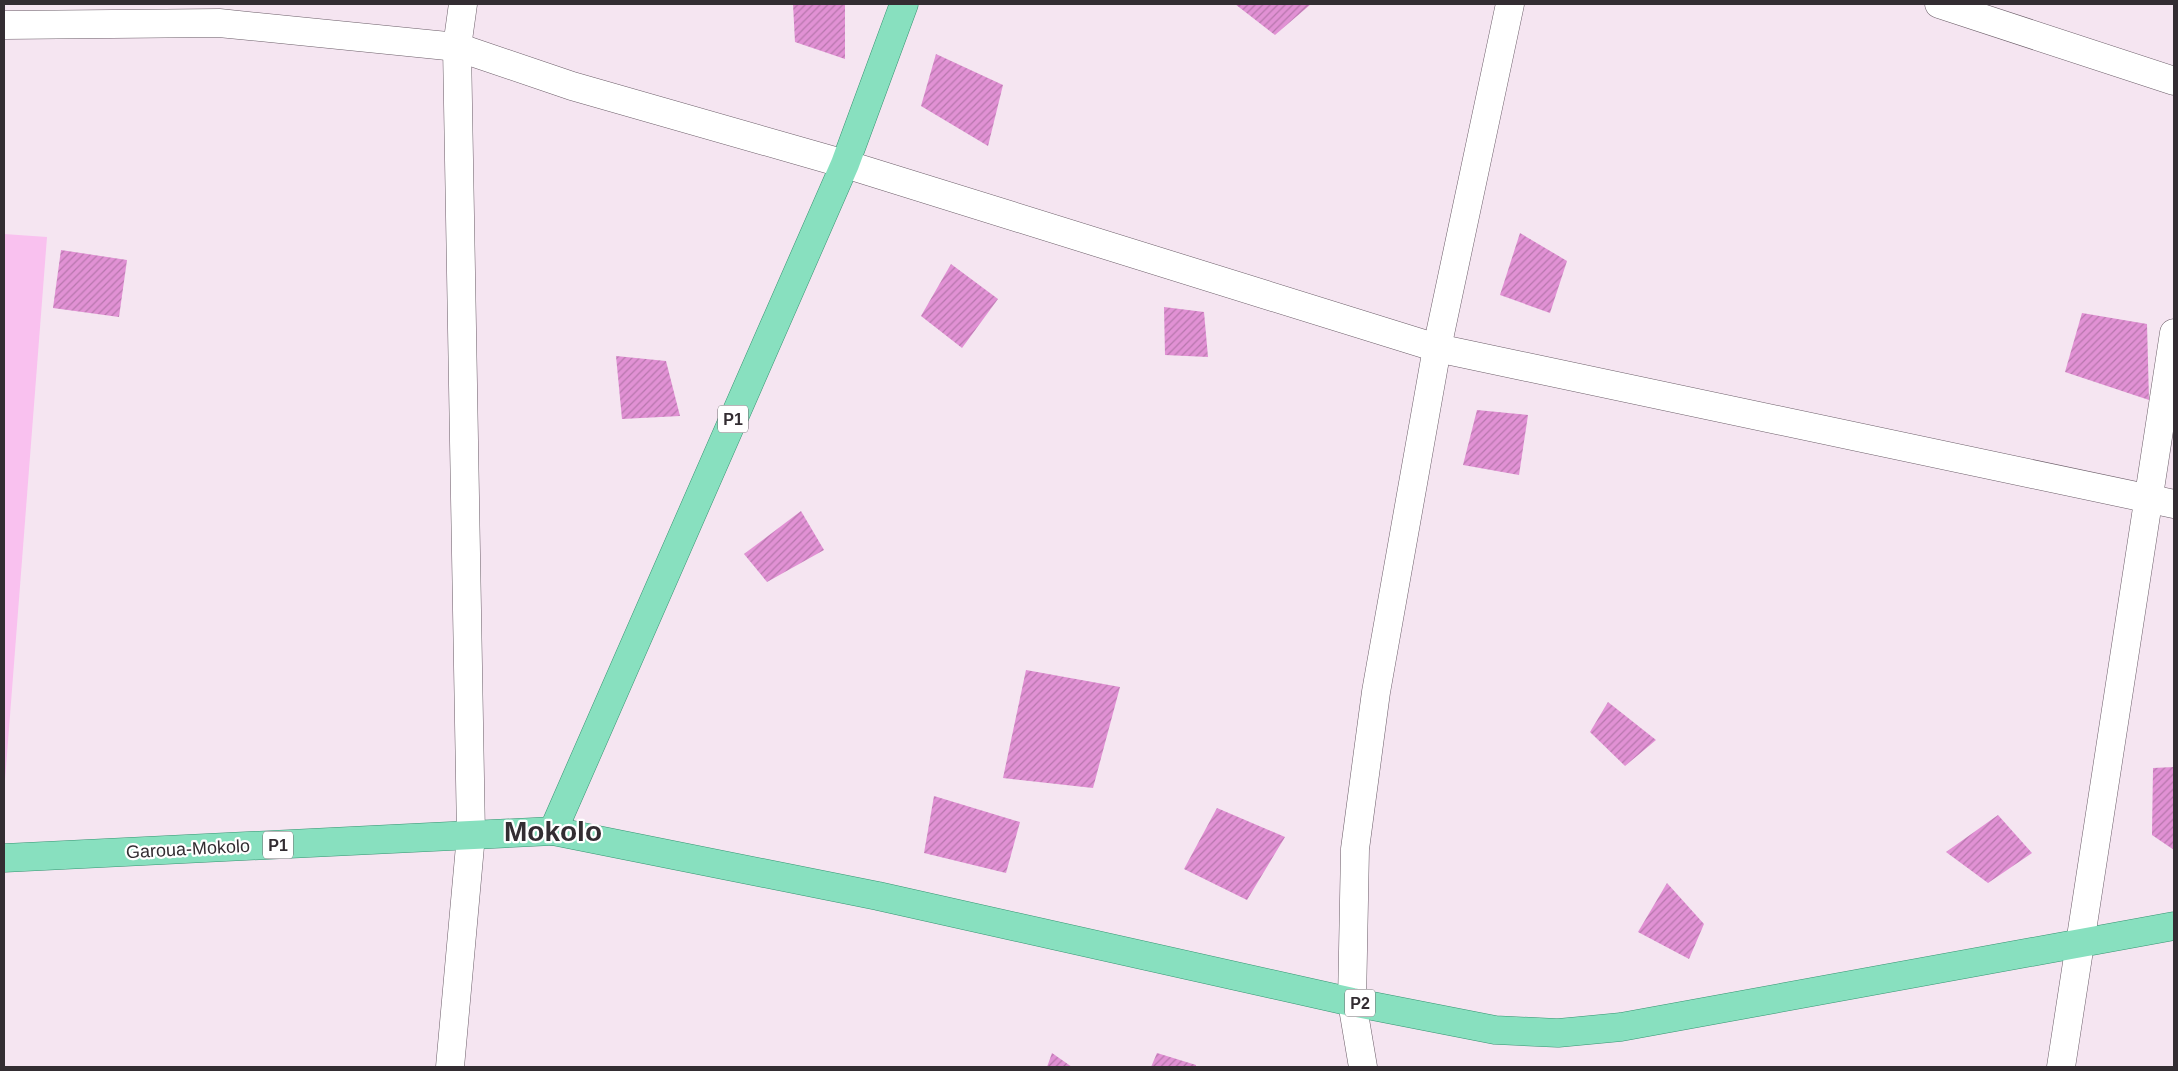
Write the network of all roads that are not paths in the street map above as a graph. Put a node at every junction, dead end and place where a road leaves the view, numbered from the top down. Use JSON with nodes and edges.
{"nodes":[{"id":1,"x":463,"y":4,"type":"edge"},
{"id":2,"x":904,"y":4,"type":"edge"},
{"id":3,"x":1510,"y":4,"type":"edge"},
{"id":4,"x":1939,"y":4,"type":"edge"},
{"id":5,"x":4,"y":25,"type":"edge"},
{"id":6,"x":457,"y":47,"type":"junction"},
{"id":7,"x":2174,"y":81,"type":"edge"},
{"id":8,"x":845,"y":164,"type":"junction"},
{"id":9,"x":2174,"y":333,"type":"edge"},
{"id":10,"x":1437,"y":348,"type":"junction"},
{"id":11,"x":2162,"y":501,"type":"edge"},
{"id":12,"x":553,"y":831,"type":"junction"},
{"id":13,"x":471,"y":835,"type":"junction"},
{"id":14,"x":4,"y":858,"type":"edge"},
{"id":15,"x":2174,"y":926,"type":"edge"},
{"id":16,"x":2079,"y":945,"type":"junction"},
{"id":17,"x":1352,"y":1002,"type":"junction"},
{"id":18,"x":450,"y":1067,"type":"edge"},
{"id":19,"x":1363,"y":1067,"type":"edge"},
{"id":20,"x":2061,"y":1067,"type":"edge"}],
"edges":[{"from":1,"to":6,"type":"street"},
{"from":2,"to":8,"type":"main road","number":"P1"},
{"from":3,"to":10,"type":"street"},
{"from":4,"to":7,"type":"street"},
{"from":5,"to":6,"type":"street"},
{"from":6,"to":8,"type":"street"},
{"from":6,"to":13,"type":"street"},
{"from":8,"to":10,"type":"street"},
{"from":8,"to":12,"type":"main road","number":"P1"},
{"from":9,"to":11,"type":"street"},
{"from":10,"to":11,"type":"street"},
{"from":10,"to":17,"type":"street"},
{"from":11,"to":16,"type":"street"},
{"from":12,"to":13,"type":"main road","name":"Garoua-Mokolo","number":"P1"},
{"from":12,"to":17,"type":"main road","number":"P2"},
{"from":13,"to":14,"type":"main road","name":"Garoua-Mokolo","number":"P1"},
{"from":13,"to":18,"type":"street"},
{"from":15,"to":16,"type":"main road","number":"P2"},
{"from":16,"to":17,"type":"main road","number":"P2"},
{"from":16,"to":20,"type":"street"},
{"from":17,"to":19,"type":"street"}]}
